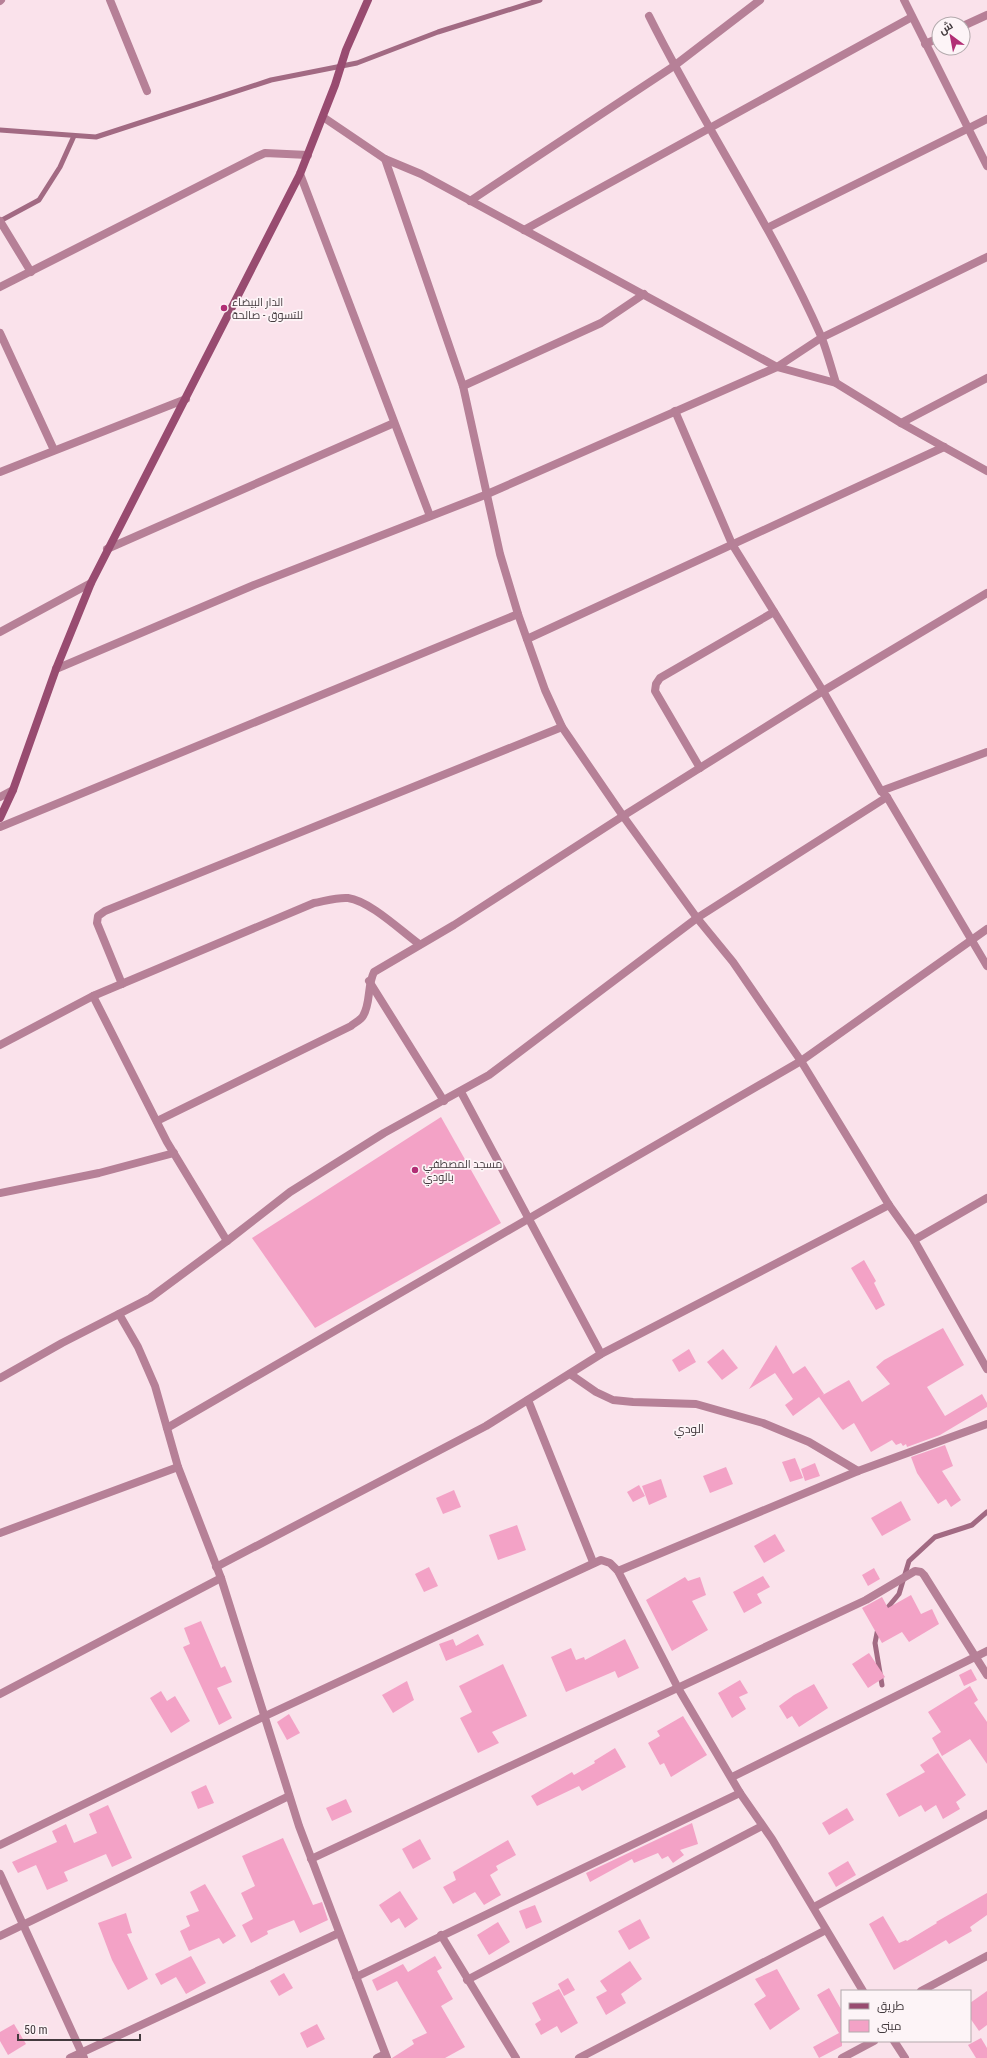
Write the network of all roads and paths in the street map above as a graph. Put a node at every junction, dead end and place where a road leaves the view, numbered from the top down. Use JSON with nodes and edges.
{"nodes":[{"id":1,"x":110,"y":0,"type":"edge"},
{"id":2,"x":368,"y":0,"type":"edge"},
{"id":3,"x":760,"y":0,"type":"edge"},
{"id":4,"x":904,"y":0,"type":"edge"},
{"id":5,"x":987,"y":15,"type":"edge"},
{"id":6,"x":649,"y":16,"type":"dead end"},
{"id":7,"x":912,"y":17,"type":"junction"},
{"id":8,"x":971,"y":22,"type":"edge"},
{"id":9,"x":931,"y":41,"type":"edge"},
{"id":10,"x":925,"y":44,"type":"junction"},
{"id":11,"x":674,"y":66,"type":"junction"},
{"id":12,"x":147,"y":91,"type":"dead end"},
{"id":13,"x":324,"y":117,"type":"junction"},
{"id":14,"x":987,"y":119,"type":"edge"},
{"id":15,"x":710,"y":128,"type":"junction"},
{"id":16,"x":968,"y":128,"type":"junction"},
{"id":17,"x":308,"y":155,"type":"junction"},
{"id":18,"x":385,"y":159,"type":"junction"},
{"id":19,"x":987,"y":166,"type":"edge"},
{"id":20,"x":300,"y":174,"type":"junction"},
{"id":21,"x":470,"y":201,"type":"junction"},
{"id":22,"x":0,"y":221,"type":"edge"},
{"id":23,"x":767,"y":228,"type":"junction"},
{"id":24,"x":524,"y":230,"type":"junction"},
{"id":25,"x":987,"y":257,"type":"edge"},
{"id":26,"x":31,"y":272,"type":"junction"},
{"id":27,"x":0,"y":287,"type":"edge"},
{"id":28,"x":644,"y":294,"type":"junction"},
{"id":29,"x":0,"y":333,"type":"edge"},
{"id":30,"x":821,"y":338,"type":"junction"},
{"id":31,"x":777,"y":367,"type":"junction"},
{"id":32,"x":987,"y":378,"type":"edge"},
{"id":33,"x":836,"y":382,"type":"junction"},
{"id":34,"x":463,"y":386,"type":"junction"},
{"id":35,"x":186,"y":399,"type":"junction"},
{"id":36,"x":675,"y":411,"type":"junction"},
{"id":37,"x":394,"y":423,"type":"junction"},
{"id":38,"x":902,"y":423,"type":"junction"},
{"id":39,"x":944,"y":447,"type":"junction"},
{"id":40,"x":54,"y":450,"type":"junction"},
{"id":41,"x":987,"y":471,"type":"edge"},
{"id":42,"x":0,"y":472,"type":"edge"},
{"id":43,"x":486,"y":496,"type":"junction"},
{"id":44,"x":430,"y":516,"type":"junction"},
{"id":45,"x":732,"y":544,"type":"junction"},
{"id":46,"x":107,"y":549,"type":"junction"},
{"id":47,"x":91,"y":583,"type":"junction"},
{"id":48,"x":987,"y":593,"type":"edge"},
{"id":49,"x":774,"y":612,"type":"junction"},
{"id":50,"x":518,"y":614,"type":"junction"},
{"id":51,"x":0,"y":632,"type":"edge"},
{"id":52,"x":527,"y":640,"type":"junction"},
{"id":53,"x":56,"y":669,"type":"junction"},
{"id":54,"x":823,"y":691,"type":"junction"},
{"id":55,"x":562,"y":726,"type":"junction"},
{"id":56,"x":987,"y":752,"type":"edge"},
{"id":57,"x":700,"y":768,"type":"junction"},
{"id":58,"x":13,"y":790,"type":"junction"},
{"id":59,"x":884,"y":794,"type":"junction"},
{"id":60,"x":0,"y":797,"type":"edge"},
{"id":61,"x":623,"y":816,"type":"junction"},
{"id":62,"x":0,"y":818,"type":"edge"},
{"id":63,"x":0,"y":827,"type":"edge"},
{"id":64,"x":697,"y":918,"type":"junction"},
{"id":65,"x":987,"y":929,"type":"edge"},
{"id":66,"x":970,"y":940,"type":"junction"},
{"id":67,"x":419,"y":944,"type":"junction"},
{"id":68,"x":987,"y":966,"type":"edge"},
{"id":69,"x":369,"y":981,"type":"junction"},
{"id":70,"x":122,"y":984,"type":"junction"},
{"id":71,"x":93,"y":996,"type":"junction"},
{"id":72,"x":0,"y":1045,"type":"edge"},
{"id":73,"x":801,"y":1061,"type":"junction"},
{"id":74,"x":461,"y":1092,"type":"junction"},
{"id":75,"x":444,"y":1101,"type":"junction"},
{"id":76,"x":157,"y":1121,"type":"junction"},
{"id":77,"x":174,"y":1153,"type":"junction"},
{"id":78,"x":0,"y":1193,"type":"edge"},
{"id":79,"x":987,"y":1198,"type":"edge"},
{"id":80,"x":889,"y":1205,"type":"junction"},
{"id":81,"x":528,"y":1219,"type":"junction"},
{"id":82,"x":914,"y":1240,"type":"junction"},
{"id":83,"x":227,"y":1241,"type":"junction"},
{"id":84,"x":119,"y":1314,"type":"junction"},
{"id":85,"x":601,"y":1354,"type":"junction"},
{"id":86,"x":987,"y":1369,"type":"edge"},
{"id":87,"x":570,"y":1374,"type":"junction"},
{"id":88,"x":0,"y":1378,"type":"edge"},
{"id":89,"x":528,"y":1400,"type":"junction"},
{"id":90,"x":987,"y":1424,"type":"edge"},
{"id":91,"x":167,"y":1428,"type":"junction"},
{"id":92,"x":178,"y":1467,"type":"junction"},
{"id":93,"x":858,"y":1472,"type":"junction"},
{"id":94,"x":0,"y":1533,"type":"edge"},
{"id":95,"x":593,"y":1562,"type":"junction"},
{"id":96,"x":216,"y":1567,"type":"junction"},
{"id":97,"x":618,"y":1571,"type":"junction"},
{"id":98,"x":220,"y":1578,"type":"junction"},
{"id":99,"x":987,"y":1650,"type":"edge"},
{"id":100,"x":975,"y":1657,"type":"junction"},
{"id":101,"x":987,"y":1675,"type":"edge"},
{"id":102,"x":678,"y":1688,"type":"junction"},
{"id":103,"x":0,"y":1694,"type":"edge"},
{"id":104,"x":263,"y":1717,"type":"junction"},
{"id":105,"x":732,"y":1777,"type":"junction"},
{"id":106,"x":740,"y":1792,"type":"junction"},
{"id":107,"x":289,"y":1796,"type":"junction"},
{"id":108,"x":987,"y":1814,"type":"edge"},
{"id":109,"x":762,"y":1826,"type":"junction"},
{"id":110,"x":0,"y":1845,"type":"edge"},
{"id":111,"x":311,"y":1859,"type":"junction"},
{"id":112,"x":0,"y":1874,"type":"edge"},
{"id":113,"x":814,"y":1907,"type":"junction"},
{"id":114,"x":23,"y":1925,"type":"junction"},
{"id":115,"x":826,"y":1930,"type":"junction"},
{"id":116,"x":339,"y":1933,"type":"junction"},
{"id":117,"x":441,"y":1935,"type":"junction"},
{"id":118,"x":0,"y":1936,"type":"edge"},
{"id":119,"x":987,"y":1956,"type":"edge"},
{"id":120,"x":356,"y":1977,"type":"junction"},
{"id":121,"x":467,"y":1980,"type":"junction"},
{"id":122,"x":862,"y":1990,"type":"edge"},
{"id":123,"x":923,"y":1990,"type":"edge"},
{"id":124,"x":872,"y":2042,"type":"edge"},
{"id":125,"x":895,"y":2042,"type":"edge"},
{"id":126,"x":83,"y":2055,"type":"edge"},
{"id":127,"x":386,"y":2056,"type":"edge"},
{"id":128,"x":70,"y":2058,"type":"edge"},
{"id":129,"x":377,"y":2058,"type":"edge"},
{"id":130,"x":516,"y":2058,"type":"edge"},
{"id":131,"x":579,"y":2058,"type":"edge"},
{"id":132,"x":842,"y":2058,"type":"edge"},
{"id":133,"x":905,"y":2058,"type":"edge"}],
"edges":[{"from":1,"to":12,"type":"street"},
{"from":2,"to":13,"type":"street"},
{"from":3,"to":11,"type":"street"},
{"from":4,"to":7,"type":"street"},
{"from":5,"to":8,"type":"street"},
{"from":6,"to":11,"type":"street"},
{"from":7,"to":10,"type":"street"},
{"from":7,"to":15,"type":"street"},
{"from":9,"to":10,"type":"street"},
{"from":10,"to":16,"type":"street"},
{"from":11,"to":15,"type":"street"},
{"from":11,"to":21,"type":"street"},
{"from":13,"to":17,"type":"street"},
{"from":13,"to":18,"type":"street"},
{"from":14,"to":16,"type":"street"},
{"from":15,"to":23,"type":"street"},
{"from":15,"to":24,"type":"street"},
{"from":16,"to":19,"type":"street"},
{"from":16,"to":23,"type":"street"},
{"from":17,"to":20,"type":"street"},
{"from":17,"to":26,"type":"street"},
{"from":18,"to":21,"type":"street"},
{"from":18,"to":34,"type":"street"},
{"from":20,"to":35,"type":"street"},
{"from":20,"to":37,"type":"street"},
{"from":21,"to":24,"type":"street"},
{"from":22,"to":26,"type":"street"},
{"from":23,"to":30,"type":"street"},
{"from":24,"to":28,"type":"street"},
{"from":25,"to":30,"type":"street"},
{"from":26,"to":27,"type":"street"},
{"from":28,"to":31,"type":"street"},
{"from":28,"to":34,"type":"street"},
{"from":29,"to":40,"type":"street"},
{"from":30,"to":31,"type":"street"},
{"from":30,"to":33,"type":"street"},
{"from":31,"to":33,"type":"street"},
{"from":31,"to":36,"type":"street"},
{"from":32,"to":38,"type":"street"},
{"from":33,"to":38,"type":"street"},
{"from":34,"to":43,"type":"street"},
{"from":35,"to":40,"type":"street"},
{"from":35,"to":46,"type":"street"},
{"from":36,"to":43,"type":"street"},
{"from":36,"to":45,"type":"street"},
{"from":37,"to":44,"type":"street"},
{"from":37,"to":46,"type":"street"},
{"from":38,"to":39,"type":"street"},
{"from":39,"to":41,"type":"street"},
{"from":39,"to":45,"type":"street"},
{"from":40,"to":42,"type":"street"},
{"from":43,"to":44,"type":"street"},
{"from":43,"to":50,"type":"street"},
{"from":44,"to":53,"type":"street"},
{"from":45,"to":49,"type":"street"},
{"from":45,"to":52,"type":"street"},
{"from":46,"to":47,"type":"street"},
{"from":47,"to":51,"type":"street"},
{"from":47,"to":53,"type":"street"},
{"from":48,"to":54,"type":"street"},
{"from":49,"to":54,"type":"street"},
{"from":49,"to":57,"type":"street"},
{"from":50,"to":52,"type":"street"},
{"from":50,"to":63,"type":"street"},
{"from":52,"to":55,"type":"street"},
{"from":53,"to":58,"type":"street"},
{"from":54,"to":57,"type":"street"},
{"from":54,"to":59,"type":"street"},
{"from":55,"to":61,"type":"street"},
{"from":55,"to":70,"type":"street"},
{"from":56,"to":59,"type":"street"},
{"from":57,"to":61,"type":"street"},
{"from":58,"to":60,"type":"street"},
{"from":58,"to":62,"type":"street"},
{"from":59,"to":64,"type":"street"},
{"from":59,"to":66,"type":"street"},
{"from":61,"to":64,"type":"street"},
{"from":61,"to":67,"type":"street"},
{"from":64,"to":73,"type":"street"},
{"from":64,"to":74,"type":"street"},
{"from":65,"to":66,"type":"street"},
{"from":66,"to":68,"type":"street"},
{"from":66,"to":73,"type":"street"},
{"from":67,"to":69,"type":"street"},
{"from":67,"to":70,"type":"street"},
{"from":69,"to":75,"type":"street"},
{"from":69,"to":76,"type":"street"},
{"from":70,"to":71,"type":"street"},
{"from":71,"to":72,"type":"street"},
{"from":71,"to":76,"type":"street"},
{"from":73,"to":80,"type":"street"},
{"from":73,"to":81,"type":"street"},
{"from":74,"to":75,"type":"street"},
{"from":74,"to":81,"type":"street"},
{"from":75,"to":83,"type":"street"},
{"from":76,"to":77,"type":"street"},
{"from":77,"to":78,"type":"street"},
{"from":77,"to":83,"type":"street"},
{"from":79,"to":82,"type":"street"},
{"from":80,"to":82,"type":"street"},
{"from":80,"to":85,"type":"street"},
{"from":81,"to":85,"type":"street"},
{"from":81,"to":91,"type":"street"},
{"from":82,"to":86,"type":"street"},
{"from":83,"to":84,"type":"street"},
{"from":84,"to":88,"type":"street"},
{"from":84,"to":91,"type":"street"},
{"from":85,"to":87,"type":"street"},
{"from":87,"to":89,"type":"street"},
{"from":87,"to":93,"type":"street"},
{"from":89,"to":95,"type":"street"},
{"from":89,"to":96,"type":"street"},
{"from":90,"to":93,"type":"street"},
{"from":91,"to":92,"type":"street"},
{"from":92,"to":94,"type":"street"},
{"from":92,"to":96,"type":"street"},
{"from":93,"to":97,"type":"street"},
{"from":95,"to":97,"type":"street"},
{"from":95,"to":104,"type":"street"},
{"from":96,"to":98,"type":"street"},
{"from":97,"to":102,"type":"street"},
{"from":98,"to":103,"type":"street"},
{"from":98,"to":104,"type":"street"},
{"from":99,"to":100,"type":"street"},
{"from":100,"to":101,"type":"street"},
{"from":100,"to":102,"type":"street"},
{"from":100,"to":105,"type":"street"},
{"from":102,"to":105,"type":"street"},
{"from":102,"to":111,"type":"street"},
{"from":104,"to":107,"type":"street"},
{"from":104,"to":110,"type":"street"},
{"from":105,"to":106,"type":"street"},
{"from":106,"to":109,"type":"street"},
{"from":106,"to":117,"type":"street"},
{"from":107,"to":111,"type":"street"},
{"from":107,"to":114,"type":"street"},
{"from":108,"to":113,"type":"street"},
{"from":109,"to":113,"type":"street"},
{"from":109,"to":121,"type":"street"},
{"from":111,"to":116,"type":"street"},
{"from":112,"to":114,"type":"street"},
{"from":113,"to":115,"type":"street"},
{"from":114,"to":118,"type":"street"},
{"from":114,"to":126,"type":"street"},
{"from":115,"to":122,"type":"street"},
{"from":115,"to":131,"type":"street"},
{"from":116,"to":120,"type":"street"},
{"from":116,"to":126,"type":"street"},
{"from":117,"to":120,"type":"street"},
{"from":117,"to":121,"type":"street"},
{"from":119,"to":123,"type":"street"},
{"from":120,"to":127,"type":"street"},
{"from":121,"to":130,"type":"street"},
{"from":124,"to":132,"type":"street"},
{"from":125,"to":133,"type":"street"},
{"from":126,"to":128,"type":"street"},
{"from":127,"to":129,"type":"street"}]}
